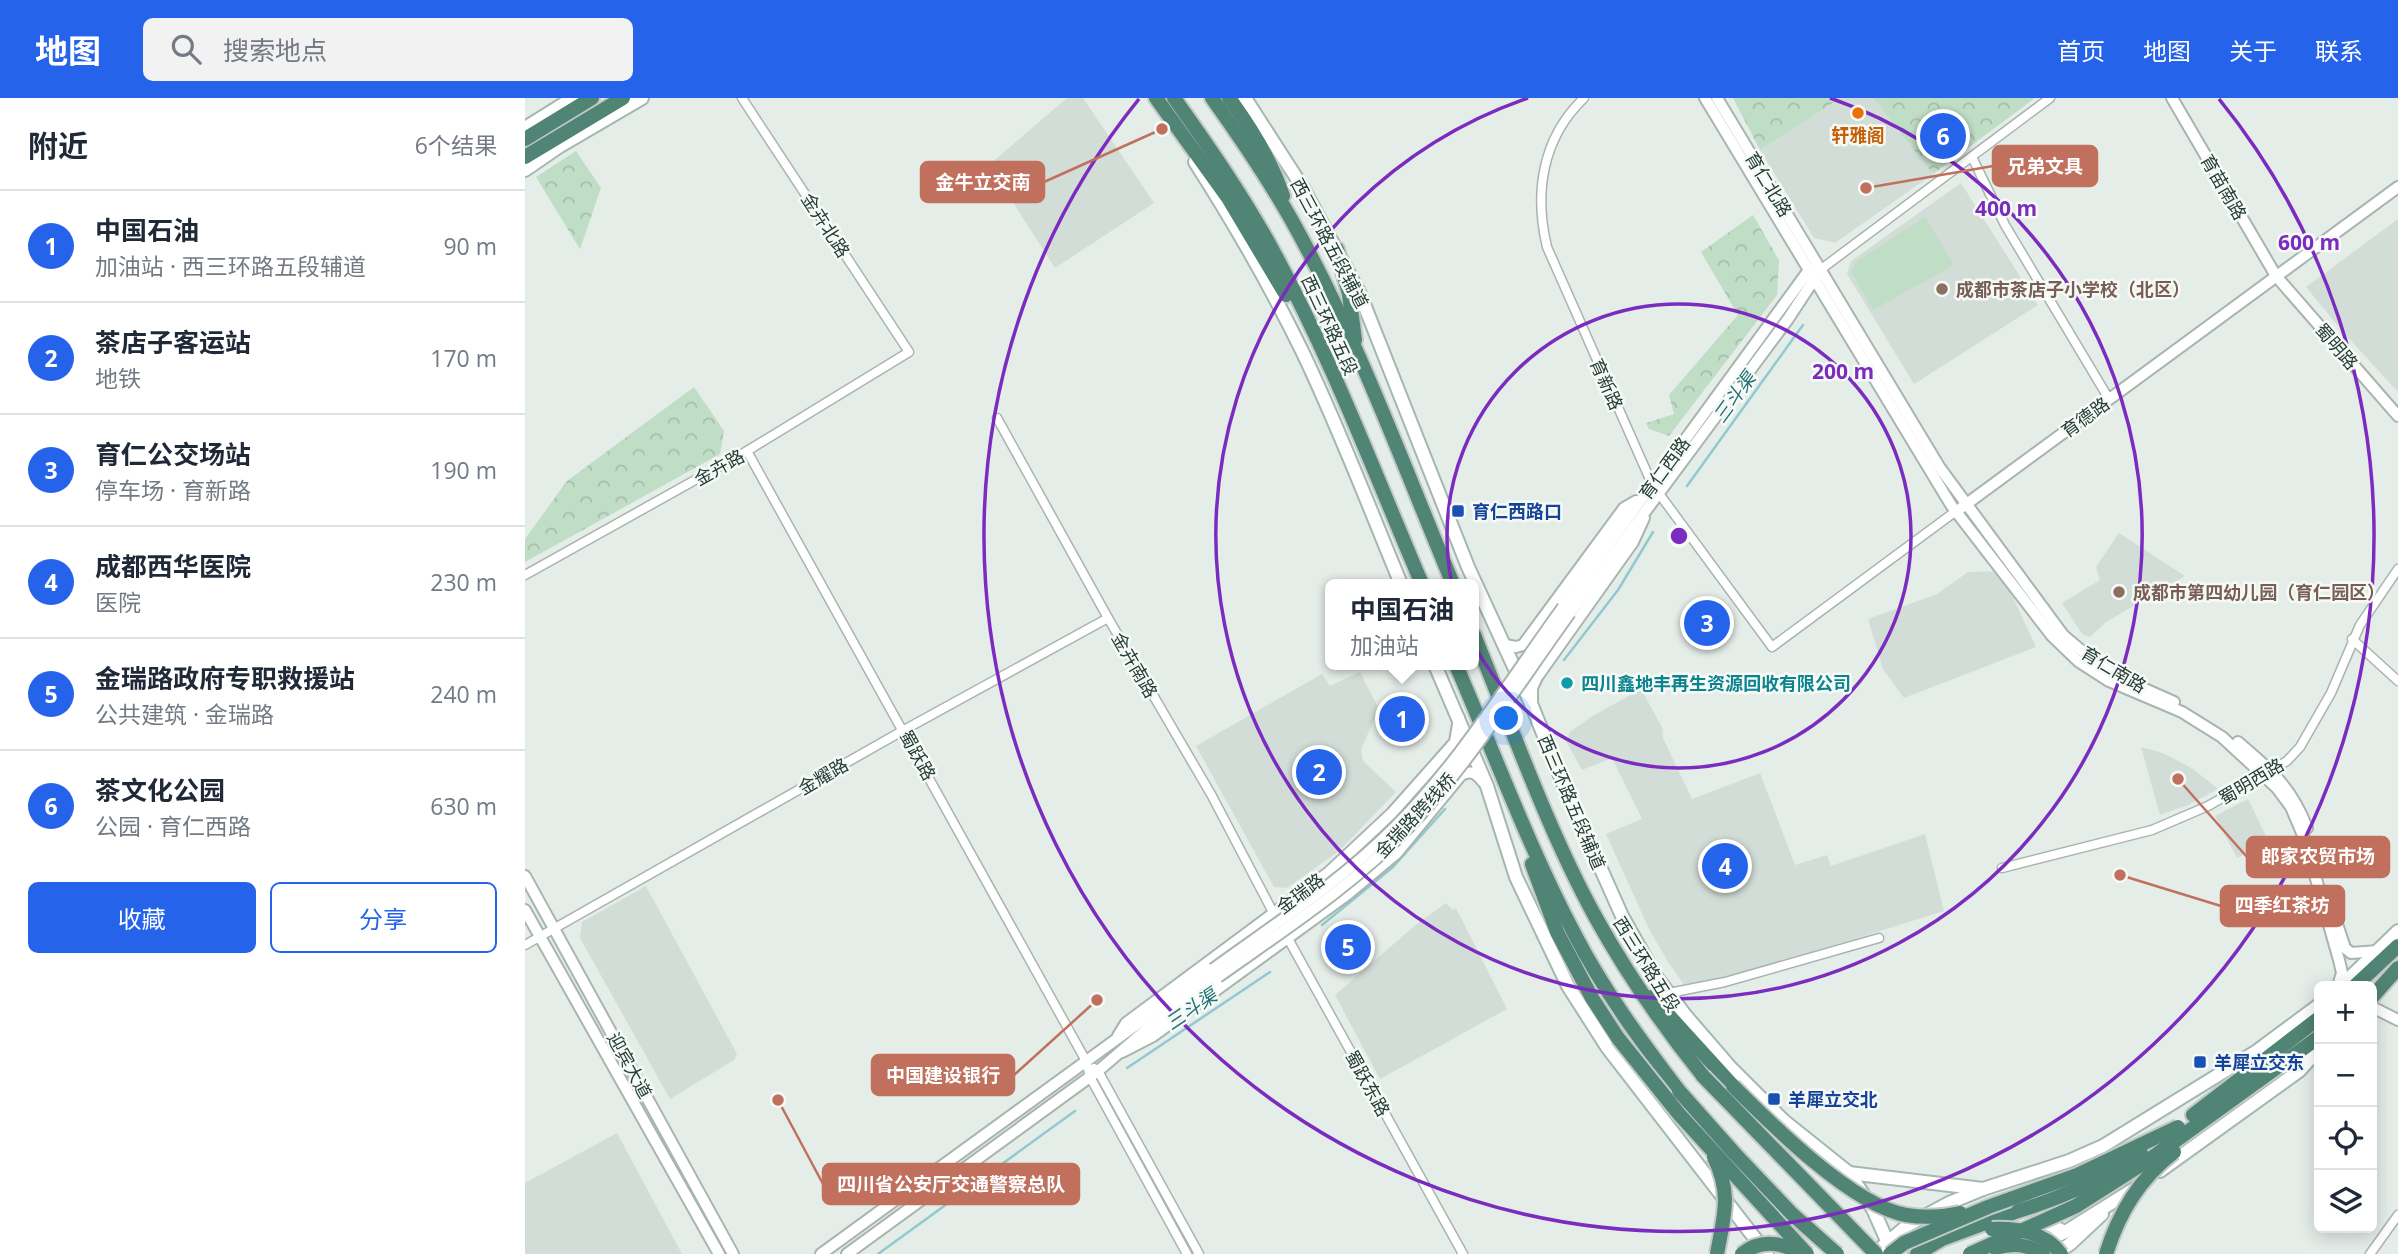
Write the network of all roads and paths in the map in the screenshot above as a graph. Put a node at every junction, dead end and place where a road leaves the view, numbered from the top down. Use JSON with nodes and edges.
{"nodes":[{"id":1,"x":573,"y":98,"type":"edge"},
{"id":2,"x":592,"y":98,"type":"edge"},
{"id":3,"x":623,"y":98,"type":"edge"},
{"id":4,"x":642,"y":98,"type":"edge"},
{"id":5,"x":742,"y":98,"type":"edge"},
{"id":6,"x":1154,"y":98,"type":"edge"},
{"id":7,"x":1174,"y":98,"type":"edge"},
{"id":8,"x":1212,"y":98,"type":"edge"},
{"id":9,"x":1229,"y":98,"type":"edge"},
{"id":10,"x":1245,"y":98,"type":"edge"},
{"id":11,"x":1584,"y":98,"type":"edge"},
{"id":12,"x":1705,"y":98,"type":"edge"},
{"id":13,"x":1717,"y":98,"type":"edge"},
{"id":14,"x":2050,"y":98,"type":"edge"},
{"id":15,"x":2172,"y":98,"type":"edge"},
{"id":16,"x":525,"y":128,"type":"edge"},
{"id":17,"x":525,"y":139,"type":"edge"},
{"id":18,"x":1972,"y":157,"type":"junction"},
{"id":19,"x":529,"y":161,"type":"edge"},
{"id":20,"x":525,"y":170,"type":"edge"},
{"id":21,"x":2398,"y":187,"type":"edge"},
{"id":22,"x":1290,"y":218,"type":"junction"},
{"id":23,"x":1337,"y":249,"type":"junction"},
{"id":24,"x":1815,"y":273,"type":"junction"},
{"id":25,"x":2276,"y":276,"type":"junction"},
{"id":26,"x":909,"y":352,"type":"joint"},
{"id":27,"x":1357,"y":355,"type":"junction"},
{"id":28,"x":1327,"y":362,"type":"junction"},
{"id":29,"x":2109,"y":399,"type":"junction"},
{"id":30,"x":2398,"y":416,"type":"edge"},
{"id":31,"x":997,"y":418,"type":"dead end"},
{"id":32,"x":747,"y":451,"type":"junction"},
{"id":33,"x":1656,"y":488,"type":"junction"},
{"id":34,"x":1646,"y":501,"type":"junction"},
{"id":35,"x":1961,"y":508,"type":"junction"},
{"id":36,"x":2398,"y":569,"type":"edge"},
{"id":37,"x":525,"y":575,"type":"edge"},
{"id":38,"x":1399,"y":579,"type":"edge"},
{"id":39,"x":1420,"y":579,"type":"edge"},
{"id":40,"x":1451,"y":579,"type":"edge"},
{"id":41,"x":1474,"y":579,"type":"edge"},
{"id":42,"x":1479,"y":590,"type":"edge"},
{"id":43,"x":1566,"y":610,"type":"joint"},
{"id":44,"x":1108,"y":618,"type":"junction"},
{"id":45,"x":2352,"y":639,"type":"junction"},
{"id":46,"x":1505,"y":645,"type":"junction"},
{"id":47,"x":1479,"y":647,"type":"edge"},
{"id":48,"x":1772,"y":647,"type":"joint"},
{"id":49,"x":1437,"y":670,"type":"edge"},
{"id":50,"x":1458,"y":670,"type":"edge"},
{"id":51,"x":2398,"y":681,"type":"edge"},
{"id":52,"x":1532,"y":706,"type":"junction"},
{"id":53,"x":1459,"y":719,"type":"junction"},
{"id":54,"x":904,"y":730,"type":"junction"},
{"id":55,"x":2268,"y":772,"type":"junction"},
{"id":56,"x":1487,"y":786,"type":"junction"},
{"id":57,"x":1526,"y":828,"type":"junction"},
{"id":58,"x":2003,"y":868,"type":"dead end"},
{"id":59,"x":525,"y":876,"type":"edge"},
{"id":60,"x":525,"y":910,"type":"edge"},
{"id":61,"x":1273,"y":913,"type":"junction"},
{"id":62,"x":555,"y":929,"type":"junction"},
{"id":63,"x":2398,"y":931,"type":"edge"},
{"id":64,"x":540,"y":937,"type":"junction"},
{"id":65,"x":1879,"y":937,"type":"dead end"},
{"id":66,"x":1288,"y":938,"type":"junction"},
{"id":67,"x":525,"y":945,"type":"edge"},
{"id":68,"x":2398,"y":946,"type":"edge"},
{"id":69,"x":2378,"y":951,"type":"junction"},
{"id":70,"x":2398,"y":968,"type":"edge"},
{"id":71,"x":1626,"y":969,"type":"junction"},
{"id":72,"x":1215,"y":973,"type":"junction"},
{"id":73,"x":2340,"y":981,"type":"edge"},
{"id":74,"x":2345,"y":981,"type":"edge"},
{"id":75,"x":2360,"y":981,"type":"edge"},
{"id":76,"x":2377,"y":991,"type":"edge"},
{"id":77,"x":1669,"y":993,"type":"junction"},
{"id":78,"x":2314,"y":1009,"type":"edge"},
{"id":79,"x":2377,"y":1010,"type":"edge"},
{"id":80,"x":2398,"y":1020,"type":"edge"},
{"id":81,"x":2314,"y":1022,"type":"edge"},
{"id":82,"x":2314,"y":1041,"type":"edge"},
{"id":83,"x":1113,"y":1043,"type":"junction"},
{"id":84,"x":1122,"y":1052,"type":"junction"},
{"id":85,"x":2314,"y":1054,"type":"edge"},
{"id":86,"x":1086,"y":1061,"type":"junction"},
{"id":87,"x":1094,"y":1074,"type":"junction"},
{"id":88,"x":2191,"y":1126,"type":"junction"},
{"id":89,"x":1707,"y":1143,"type":"junction"},
{"id":90,"x":2038,"y":1172,"type":"junction"},
{"id":91,"x":1849,"y":1173,"type":"junction"},
{"id":92,"x":1983,"y":1189,"type":"junction"},
{"id":93,"x":2113,"y":1203,"type":"junction"},
{"id":94,"x":1988,"y":1207,"type":"junction"},
{"id":95,"x":2398,"y":1215,"type":"edge"},
{"id":96,"x":2065,"y":1232,"type":"junction"},
{"id":97,"x":1752,"y":1236,"type":"junction"},
{"id":98,"x":1942,"y":1239,"type":"junction"},
{"id":99,"x":1889,"y":1248,"type":"edge"},
{"id":100,"x":719,"y":1254,"type":"edge"},
{"id":101,"x":733,"y":1254,"type":"edge"},
{"id":102,"x":821,"y":1254,"type":"edge"},
{"id":103,"x":848,"y":1254,"type":"edge"},
{"id":104,"x":1188,"y":1254,"type":"edge"},
{"id":105,"x":1199,"y":1254,"type":"edge"},
{"id":106,"x":1463,"y":1254,"type":"edge"},
{"id":107,"x":1717,"y":1254,"type":"edge"},
{"id":108,"x":1742,"y":1254,"type":"edge"},
{"id":109,"x":1752,"y":1254,"type":"edge"},
{"id":110,"x":1767,"y":1254,"type":"edge"},
{"id":111,"x":1801,"y":1254,"type":"edge"},
{"id":112,"x":1807,"y":1254,"type":"edge"},
{"id":113,"x":1837,"y":1254,"type":"edge"},
{"id":114,"x":1873,"y":1254,"type":"edge"},
{"id":115,"x":1901,"y":1254,"type":"edge"},
{"id":116,"x":1917,"y":1254,"type":"edge"},
{"id":117,"x":1970,"y":1254,"type":"edge"},
{"id":118,"x":1977,"y":1254,"type":"edge"},
{"id":119,"x":2022,"y":1254,"type":"edge"},
{"id":120,"x":2043,"y":1254,"type":"edge"},
{"id":121,"x":2055,"y":1254,"type":"edge"},
{"id":122,"x":2061,"y":1254,"type":"edge"},
{"id":123,"x":2106,"y":1254,"type":"edge"},
{"id":124,"x":2370,"y":1254,"type":"edge"}],
"edges":[{"from":1,"to":16,"type":"main road"},
{"from":2,"to":17,"type":"highway"},
{"from":3,"to":19,"type":"highway"},
{"from":4,"to":19,"type":"main road"},
{"from":5,"to":26,"type":"street","name":"金卉北路"},
{"from":6,"to":28,"type":"highway"},
{"from":6,"to":38,"type":"main road"},
{"from":7,"to":28,"type":"highway","name":"西三环路五段"},
{"from":8,"to":22,"type":"highway","name":"西三环路五段"},
{"from":9,"to":22,"type":"highway"},
{"from":10,"to":23,"type":"main road","name":"西三环路五段辅道"},
{"from":11,"to":33,"type":"street","name":"育新路"},
{"from":12,"to":24,"type":"street"},
{"from":13,"to":24,"type":"street","name":"育仁北路"},
{"from":14,"to":18,"type":"street","name":"育仁西路"},
{"from":15,"to":25,"type":"street","name":"育苗南路"},
{"from":18,"to":24,"type":"street","name":"育仁西路"},
{"from":18,"to":29,"type":"street"},
{"from":19,"to":20,"type":"main road"},
{"from":21,"to":25,"type":"street","name":"育德路"},
{"from":22,"to":27,"type":"highway","name":"西三环路五段"},
{"from":23,"to":27,"type":"highway"},
{"from":23,"to":41,"type":"main road","name":"西三环路五段辅道"},
{"from":24,"to":33,"type":"street","name":"育仁西路"},
{"from":24,"to":35,"type":"street","name":"育仁南路"},
{"from":25,"to":29,"type":"street","name":"育德路"},
{"from":25,"to":30,"type":"street","name":"蜀明路"},
{"from":26,"to":32,"type":"street","name":"金卉路"},
{"from":27,"to":40,"type":"highway","name":"西三环路五段"},
{"from":28,"to":39,"type":"highway","name":"西三环路五段"},
{"from":29,"to":35,"type":"street","name":"育德路"},
{"from":31,"to":44,"type":"street","name":"金卉南路"},
{"from":32,"to":37,"type":"street","name":"金卉路"},
{"from":32,"to":54,"type":"street","name":"蜀跃路"},
{"from":33,"to":34,"type":"street","name":"育仁西路"},
{"from":33,"to":48,"type":"street","name":"育新路"},
{"from":34,"to":43,"type":"street","name":"育仁西路"},
{"from":34,"to":46,"type":"street"},
{"from":34,"to":52,"type":"street"},
{"from":35,"to":48,"type":"street","name":"育德路"},
{"from":35,"to":55,"type":"street","name":"育仁南路"},
{"from":36,"to":45,"type":"street","name":"蜀明西路"},
{"from":42,"to":46,"type":"main road","name":"西三环路五段辅道"},
{"from":43,"to":72,"type":"street","name":"金瑞路跨线桥","bridge":true},
{"from":44,"to":54,"type":"street","name":"金耀路"},
{"from":44,"to":61,"type":"street","name":"金卉南路"},
{"from":45,"to":51,"type":"street"},
{"from":45,"to":55,"type":"street","name":"蜀明西路"},
{"from":46,"to":52,"type":"main road","name":"西三环路五段辅道"},
{"from":47,"to":71,"type":"highway","name":"西三环路五段"},
{"from":49,"to":53,"type":"main road"},
{"from":50,"to":57,"type":"highway"},
{"from":52,"to":77,"type":"main road","name":"西三环路五段辅道"},
{"from":53,"to":56,"type":"main road"},
{"from":53,"to":61,"type":"street","name":"金瑞路"},
{"from":54,"to":62,"type":"street","name":"金耀路"},
{"from":54,"to":86,"type":"street","name":"蜀跃路"},
{"from":55,"to":58,"type":"street","name":"蜀明西路"},
{"from":55,"to":69,"type":"street","name":"育仁南路"},
{"from":55,"to":73,"type":"street"},
{"from":56,"to":66,"type":"street","name":"金瑞路"},
{"from":56,"to":97,"type":"main road"},
{"from":57,"to":89,"type":"highway","bridge":true},
{"from":57,"to":113,"type":"highway","bridge":true},
{"from":59,"to":62,"type":"street","name":"迎宾大道"},
{"from":60,"to":64,"type":"street","name":"迎宾大道"},
{"from":61,"to":66,"type":"street","name":"蜀跃东路"},
{"from":61,"to":83,"type":"street","name":"金瑞路"},
{"from":62,"to":64,"type":"street","name":"金耀路"},
{"from":62,"to":101,"type":"street","name":"迎宾大道"},
{"from":63,"to":69,"type":"main road"},
{"from":64,"to":67,"type":"street","name":"金耀路"},
{"from":64,"to":100,"type":"street","name":"迎宾大道"},
{"from":65,"to":77,"type":"street"},
{"from":66,"to":84,"type":"street","name":"金瑞路"},
{"from":66,"to":106,"type":"street","name":"蜀跃东路"},
{"from":68,"to":75,"type":"highway"},
{"from":69,"to":74,"type":"main road"},
{"from":70,"to":76,"type":"highway"},
{"from":71,"to":94,"type":"highway","bridge":true},
{"from":71,"to":114,"type":"highway","name":"西三环路五段","bridge":true},
{"from":72,"to":83,"type":"street","name":"金瑞路"},
{"from":72,"to":84,"type":"street","name":"金瑞路"},
{"from":77,"to":91,"type":"main road","name":"西三环路五段辅道"},
{"from":78,"to":90,"type":"main road"},
{"from":79,"to":80,"type":"street"},
{"from":81,"to":88,"type":"highway"},
{"from":82,"to":88,"type":"highway"},
{"from":83,"to":86,"type":"street","name":"金瑞路"},
{"from":84,"to":87,"type":"street","name":"金瑞路"},
{"from":85,"to":93,"type":"main road"},
{"from":86,"to":87,"type":"street","name":"蜀跃路"},
{"from":86,"to":102,"type":"street","name":"金瑞路"},
{"from":87,"to":103,"type":"street","name":"金瑞路"},
{"from":87,"to":104,"type":"street","name":"蜀跃路"},
{"from":87,"to":105,"type":"street","name":"蜀跃路"},
{"from":88,"to":94,"type":"highway","bridge":true},
{"from":88,"to":98,"type":"highway","bridge":true},
{"from":88,"to":117,"type":"highway","bridge":true},
{"from":88,"to":123,"type":"highway","bridge":true},
{"from":89,"to":107,"type":"highway","bridge":true},
{"from":89,"to":112,"type":"highway","bridge":true},
{"from":90,"to":92,"type":"main road"},
{"from":90,"to":96,"type":"main road"},
{"from":91,"to":92,"type":"main road"},
{"from":91,"to":99,"type":"main road","name":"西三环路五段辅道"},
{"from":92,"to":99,"type":"main road"},
{"from":93,"to":96,"type":"main road"},
{"from":93,"to":121,"type":"main road"},
{"from":94,"to":99,"type":"highway","bridge":true},
{"from":95,"to":124,"type":"street"},
{"from":96,"to":119,"type":"main road"},
{"from":97,"to":109,"type":"main road"},
{"from":97,"to":110,"type":"main road"},
{"from":98,"to":116,"type":"highway"},
{"from":98,"to":122,"type":"highway","bridge":true},
{"from":99,"to":114,"type":"main road"},
{"from":99,"to":115,"type":"main road","name":"西三环路五段辅道"},
{"from":108,"to":111,"type":"highway","bridge":true},
{"from":118,"to":120,"type":"highway","bridge":true}]}
